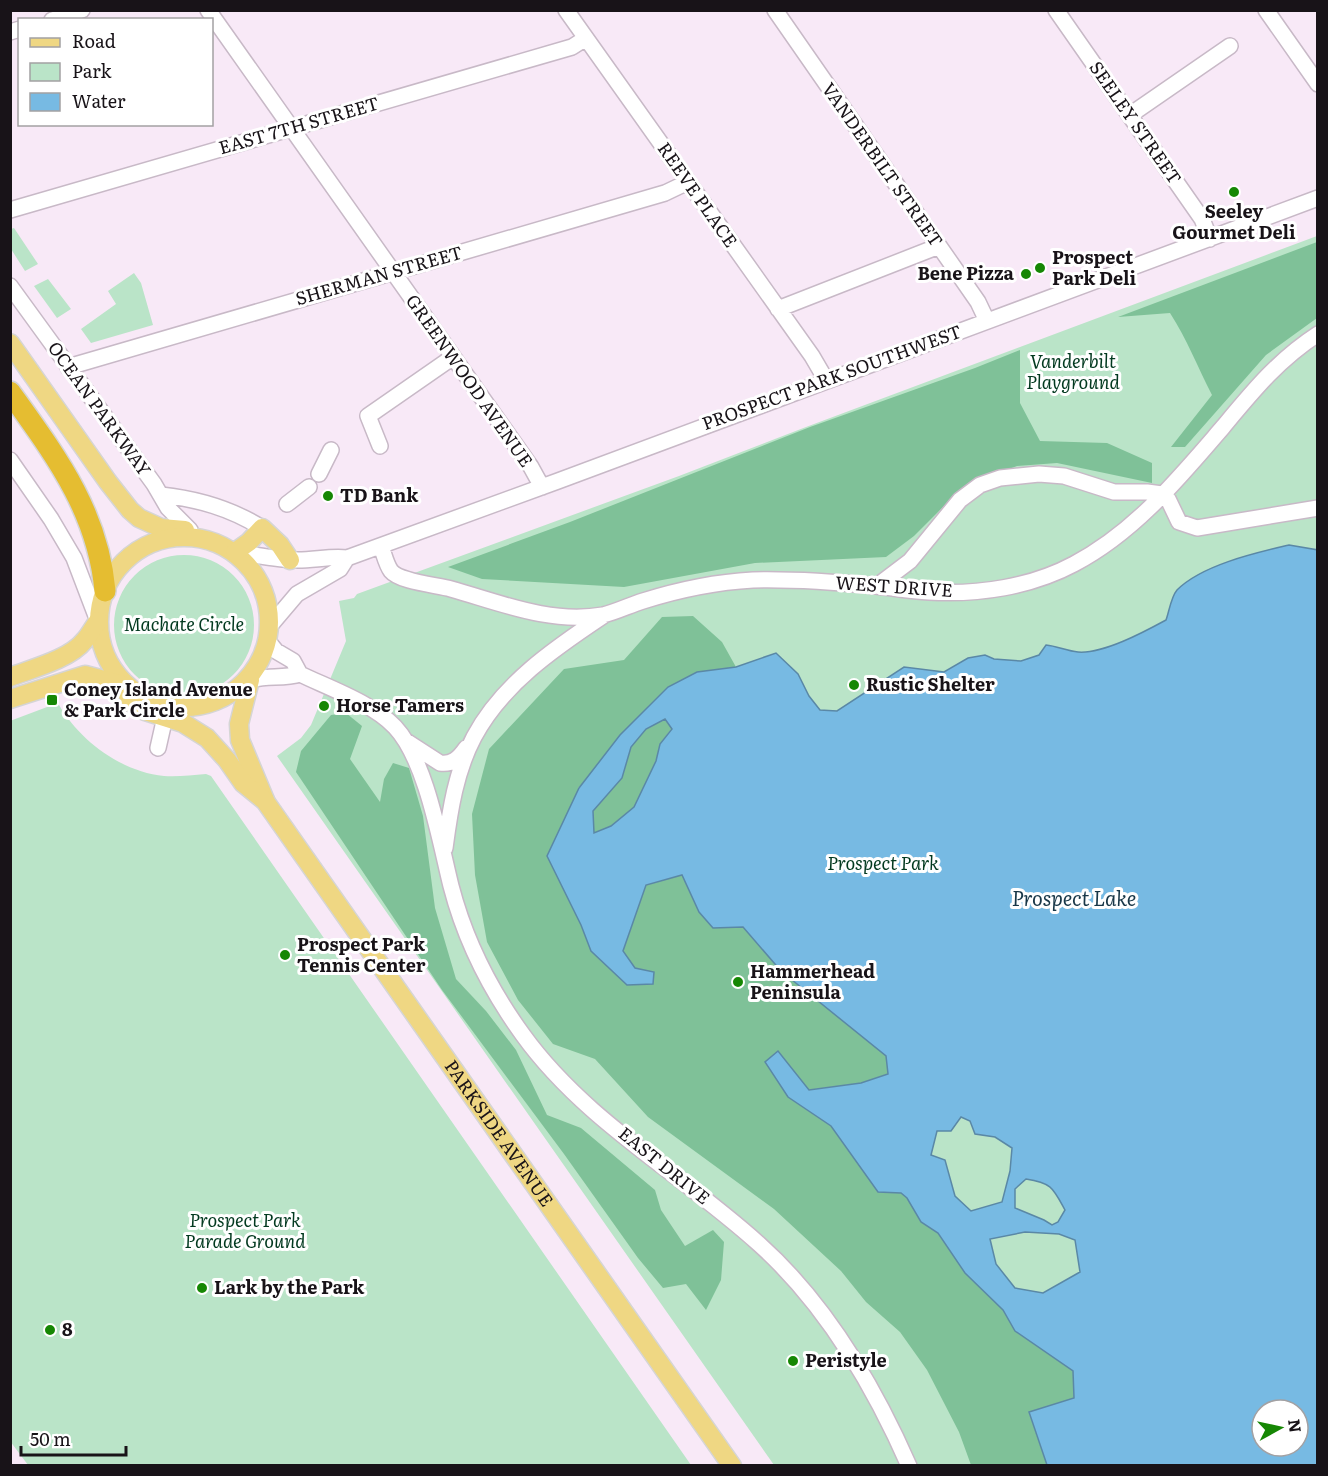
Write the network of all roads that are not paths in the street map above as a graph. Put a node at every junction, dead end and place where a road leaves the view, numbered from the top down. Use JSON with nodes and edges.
{"nodes":[{"id":1,"x":82,"y":10,"type":"edge"},
{"id":2,"x":208,"y":10,"type":"edge"},
{"id":3,"x":566,"y":10,"type":"edge"},
{"id":4,"x":775,"y":10,"type":"edge"},
{"id":5,"x":1056,"y":10,"type":"edge"},
{"id":6,"x":1266,"y":10,"type":"edge"},
{"id":7,"x":58,"y":18,"type":"edge"},
{"id":8,"x":586,"y":38,"type":"junction"},
{"id":9,"x":1230,"y":46,"type":"dead end"},
{"id":10,"x":1317,"y":84,"type":"edge"},
{"id":11,"x":1130,"y":115,"type":"junction"},
{"id":12,"x":292,"y":128,"type":"junction"},
{"id":13,"x":688,"y":182,"type":"junction"},
{"id":14,"x":1317,"y":198,"type":"edge"},
{"id":15,"x":10,"y":210,"type":"edge"},
{"id":16,"x":1210,"y":239,"type":"junction"},
{"id":17,"x":939,"y":246,"type":"junction"},
{"id":18,"x":392,"y":272,"type":"junction"},
{"id":19,"x":10,"y":286,"type":"edge"},
{"id":20,"x":778,"y":309,"type":"junction"},
{"id":21,"x":987,"y":321,"type":"junction"},
{"id":22,"x":1317,"y":334,"type":"edge"},
{"id":23,"x":10,"y":343,"type":"edge"},
{"id":24,"x":453,"y":357,"type":"junction"},
{"id":25,"x":68,"y":367,"type":"junction"},
{"id":26,"x":826,"y":380,"type":"junction"},
{"id":27,"x":10,"y":392,"type":"edge"},
{"id":28,"x":380,"y":446,"type":"dead end"},
{"id":29,"x":331,"y":450,"type":"dead end"},
{"id":30,"x":10,"y":460,"type":"edge"},
{"id":31,"x":319,"y":474,"type":"dead end"},
{"id":32,"x":309,"y":487,"type":"dead end"},
{"id":33,"x":542,"y":488,"type":"junction"},
{"id":34,"x":1162,"y":494,"type":"junction"},
{"id":35,"x":161,"y":495,"type":"junction"},
{"id":36,"x":287,"y":504,"type":"dead end"},
{"id":37,"x":1317,"y":508,"type":"edge"},
{"id":38,"x":262,"y":528,"type":"junction"},
{"id":39,"x":190,"y":530,"type":"junction"},
{"id":40,"x":210,"y":539,"type":"junction"},
{"id":41,"x":381,"y":546,"type":"junction"},
{"id":42,"x":236,"y":552,"type":"junction"},
{"id":43,"x":347,"y":558,"type":"junction"},
{"id":44,"x":290,"y":560,"type":"junction"},
{"id":45,"x":878,"y":586,"type":"junction"},
{"id":46,"x":105,"y":591,"type":"junction"},
{"id":47,"x":606,"y":614,"type":"junction"},
{"id":48,"x":98,"y":621,"type":"junction"},
{"id":49,"x":268,"y":633,"type":"junction"},
{"id":50,"x":300,"y":674,"type":"junction"},
{"id":51,"x":10,"y":677,"type":"edge"},
{"id":52,"x":250,"y":680,"type":"junction"},
{"id":53,"x":123,"y":685,"type":"junction"},
{"id":54,"x":10,"y":699,"type":"edge"},
{"id":55,"x":165,"y":717,"type":"junction"},
{"id":56,"x":474,"y":737,"type":"junction"},
{"id":57,"x":404,"y":739,"type":"junction"},
{"id":58,"x":158,"y":748,"type":"dead end"},
{"id":59,"x":265,"y":801,"type":"junction"},
{"id":60,"x":445,"y":853,"type":"junction"},
{"id":61,"x":732,"y":1466,"type":"edge"},
{"id":62,"x":909,"y":1466,"type":"edge"}],
"edges":[{"from":1,"to":7,"type":"street"},
{"from":2,"to":12,"type":"street","name":"GREENWOOD AVENUE"},
{"from":3,"to":8,"type":"street","name":"REEVE PLACE"},
{"from":4,"to":17,"type":"street","name":"VANDERBILT STREET"},
{"from":5,"to":11,"type":"street","name":"SEELEY STREET"},
{"from":6,"to":10,"type":"street"},
{"from":8,"to":12,"type":"street","name":"EAST 7TH STREET"},
{"from":8,"to":13,"type":"street","name":"REEVE PLACE"},
{"from":9,"to":11,"type":"street"},
{"from":11,"to":16,"type":"street","name":"SEELEY STREET"},
{"from":12,"to":15,"type":"street","name":"EAST 7TH STREET"},
{"from":12,"to":18,"type":"street","name":"GREENWOOD AVENUE"},
{"from":13,"to":18,"type":"street","name":"SHERMAN STREET"},
{"from":13,"to":20,"type":"street","name":"REEVE PLACE"},
{"from":14,"to":16,"type":"street","name":"PROSPECT PARK SOUTHWEST"},
{"from":16,"to":21,"type":"street","name":"PROSPECT PARK SOUTHWEST"},
{"from":17,"to":20,"type":"street"},
{"from":17,"to":21,"type":"street","name":"VANDERBILT STREET"},
{"from":18,"to":24,"type":"street","name":"GREENWOOD AVENUE"},
{"from":18,"to":25,"type":"street","name":"SHERMAN STREET"},
{"from":19,"to":25,"type":"street","name":"OCEAN PARKWAY"},
{"from":20,"to":26,"type":"street","name":"REEVE PLACE"},
{"from":21,"to":26,"type":"street","name":"PROSPECT PARK SOUTHWEST"},
{"from":22,"to":34,"type":"street","name":"WEST DRIVE"},
{"from":23,"to":39,"type":"main road"},
{"from":24,"to":28,"type":"street"},
{"from":24,"to":33,"type":"street","name":"GREENWOOD AVENUE"},
{"from":25,"to":35,"type":"street","name":"OCEAN PARKWAY"},
{"from":26,"to":33,"type":"street","name":"PROSPECT PARK SOUTHWEST"},
{"from":27,"to":46,"type":"highway"},
{"from":29,"to":31,"type":"street"},
{"from":30,"to":48,"type":"street"},
{"from":32,"to":36,"type":"street"},
{"from":33,"to":41,"type":"street","name":"PROSPECT PARK SOUTHWEST"},
{"from":34,"to":37,"type":"street"},
{"from":34,"to":45,"type":"street","name":"WEST DRIVE"},
{"from":34,"to":45,"type":"street"},
{"from":35,"to":38,"type":"street"},
{"from":35,"to":39,"type":"street","name":"OCEAN PARKWAY"},
{"from":38,"to":42,"type":"main road"},
{"from":38,"to":44,"type":"main road"},
{"from":39,"to":40,"type":"main road"},
{"from":40,"to":42,"type":"main road"},
{"from":40,"to":46,"type":"main road"},
{"from":41,"to":43,"type":"street","name":"PROSPECT PARK SOUTHWEST"},
{"from":41,"to":47,"type":"street","name":"WEST DRIVE"},
{"from":42,"to":44,"type":"street","name":"PROSPECT PARK SOUTHWEST"},
{"from":42,"to":49,"type":"main road"},
{"from":43,"to":44,"type":"street","name":"PROSPECT PARK SOUTHWEST"},
{"from":43,"to":49,"type":"street","name":"PROSPECT PARK SOUTHWEST"},
{"from":45,"to":47,"type":"street","name":"WEST DRIVE"},
{"from":46,"to":48,"type":"main road"},
{"from":47,"to":56,"type":"street","name":"EAST DRIVE"},
{"from":48,"to":51,"type":"main road"},
{"from":48,"to":53,"type":"main road"},
{"from":49,"to":50,"type":"street"},
{"from":49,"to":52,"type":"main road"},
{"from":50,"to":52,"type":"street"},
{"from":50,"to":57,"type":"street","name":"EAST DRIVE"},
{"from":52,"to":53,"type":"main road"},
{"from":52,"to":59,"type":"main road","name":"PARKSIDE AVENUE"},
{"from":53,"to":54,"type":"main road"},
{"from":53,"to":55,"type":"main road","name":"PARKSIDE AVENUE"},
{"from":55,"to":58,"type":"street"},
{"from":55,"to":59,"type":"main road","name":"PARKSIDE AVENUE"},
{"from":56,"to":57,"type":"street","name":"EAST DRIVE"},
{"from":56,"to":60,"type":"street","name":"EAST DRIVE"},
{"from":57,"to":60,"type":"street","name":"EAST DRIVE"},
{"from":59,"to":61,"type":"main road","name":"PARKSIDE AVENUE"},
{"from":60,"to":62,"type":"street","name":"EAST DRIVE"}]}
